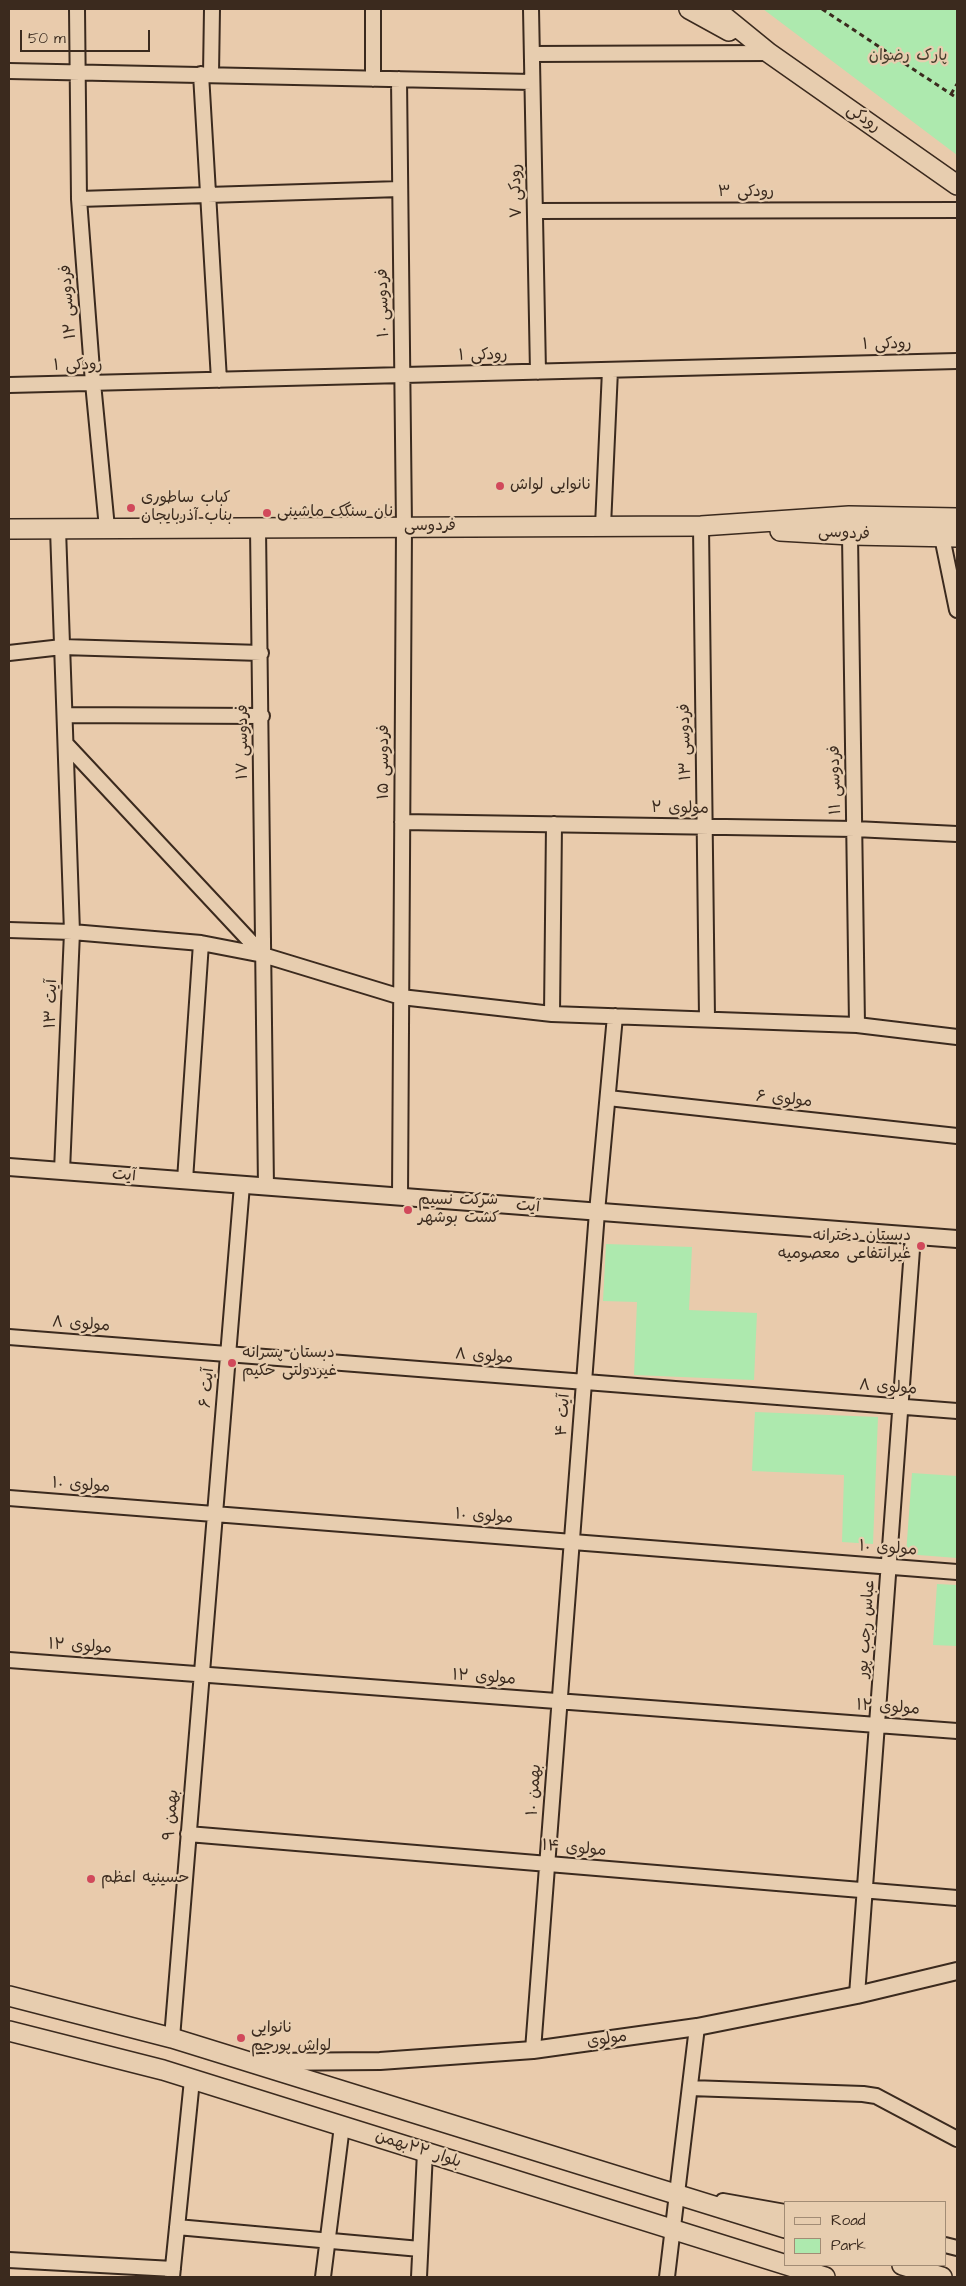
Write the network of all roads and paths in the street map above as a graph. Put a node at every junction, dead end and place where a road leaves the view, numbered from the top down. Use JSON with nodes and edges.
{"nodes":[{"id":1,"x":77,"y":9,"type":"edge"},
{"id":2,"x":212,"y":9,"type":"edge"},
{"id":3,"x":373,"y":9,"type":"edge"},
{"id":4,"x":531,"y":9,"type":"edge"},
{"id":5,"x":688,"y":9,"type":"edge"},
{"id":6,"x":715,"y":9,"type":"edge"},
{"id":7,"x":822,"y":9,"type":"edge"},
{"id":8,"x":769,"y":53,"type":"junction"},
{"id":9,"x":532,"y":54,"type":"junction"},
{"id":10,"x":9,"y":71,"type":"edge"},
{"id":11,"x":78,"y":72,"type":"junction"},
{"id":12,"x":206,"y":74,"type":"junction"},
{"id":13,"x":373,"y":79,"type":"junction"},
{"id":14,"x":399,"y":79,"type":"junction"},
{"id":15,"x":532,"y":82,"type":"junction"},
{"id":16,"x":957,"y":84,"type":"edge"},
{"id":17,"x":951,"y":94,"type":"junction"},
{"id":18,"x":957,"y":98,"type":"edge"},
{"id":19,"x":957,"y":185,"type":"edge"},
{"id":20,"x":400,"y":189,"type":"junction"},
{"id":21,"x":208,"y":195,"type":"junction"},
{"id":22,"x":79,"y":199,"type":"junction"},
{"id":23,"x":957,"y":210,"type":"edge"},
{"id":24,"x":535,"y":211,"type":"junction"},
{"id":25,"x":957,"y":361,"type":"edge"},
{"id":26,"x":610,"y":370,"type":"junction"},
{"id":27,"x":538,"y":372,"type":"junction"},
{"id":28,"x":402,"y":375,"type":"junction"},
{"id":29,"x":219,"y":380,"type":"junction"},
{"id":30,"x":93,"y":383,"type":"junction"},
{"id":31,"x":9,"y":385,"type":"edge"},
{"id":32,"x":957,"y":518,"type":"edge"},
{"id":33,"x":603,"y":526,"type":"junction"},
{"id":34,"x":701,"y":526,"type":"junction"},
{"id":35,"x":404,"y":527,"type":"junction"},
{"id":36,"x":58,"y":528,"type":"junction"},
{"id":37,"x":107,"y":528,"type":"junction"},
{"id":38,"x":258,"y":528,"type":"junction"},
{"id":39,"x":9,"y":529,"type":"edge"},
{"id":40,"x":850,"y":535,"type":"junction"},
{"id":41,"x":949,"y":537,"type":"edge"},
{"id":42,"x":957,"y":610,"type":"edge"},
{"id":43,"x":62,"y":647,"type":"junction"},
{"id":44,"x":9,"y":653,"type":"edge"},
{"id":45,"x":261,"y":653,"type":"junction"},
{"id":46,"x":65,"y":715,"type":"junction"},
{"id":47,"x":262,"y":716,"type":"junction"},
{"id":48,"x":66,"y":744,"type":"junction"},
{"id":49,"x":402,"y":822,"type":"junction"},
{"id":50,"x":554,"y":824,"type":"junction"},
{"id":51,"x":704,"y":827,"type":"junction"},
{"id":52,"x":854,"y":829,"type":"junction"},
{"id":53,"x":957,"y":834,"type":"edge"},
{"id":54,"x":9,"y":930,"type":"edge"},
{"id":55,"x":72,"y":932,"type":"junction"},
{"id":56,"x":201,"y":943,"type":"junction"},
{"id":57,"x":263,"y":955,"type":"junction"},
{"id":58,"x":401,"y":997,"type":"junction"},
{"id":59,"x":552,"y":1014,"type":"junction"},
{"id":60,"x":615,"y":1016,"type":"junction"},
{"id":61,"x":707,"y":1018,"type":"junction"},
{"id":62,"x":858,"y":1025,"type":"junction"},
{"id":63,"x":957,"y":1037,"type":"edge"},
{"id":64,"x":608,"y":1098,"type":"junction"},
{"id":65,"x":957,"y":1136,"type":"edge"},
{"id":66,"x":9,"y":1167,"type":"edge"},
{"id":67,"x":62,"y":1171,"type":"junction"},
{"id":68,"x":185,"y":1180,"type":"junction"},
{"id":69,"x":242,"y":1185,"type":"junction"},
{"id":70,"x":266,"y":1187,"type":"junction"},
{"id":71,"x":400,"y":1197,"type":"junction"},
{"id":72,"x":597,"y":1212,"type":"junction"},
{"id":73,"x":913,"y":1236,"type":"junction"},
{"id":74,"x":957,"y":1239,"type":"edge"},
{"id":75,"x":9,"y":1337,"type":"edge"},
{"id":76,"x":228,"y":1354,"type":"junction"},
{"id":77,"x":584,"y":1382,"type":"junction"},
{"id":78,"x":901,"y":1406,"type":"junction"},
{"id":79,"x":957,"y":1411,"type":"edge"},
{"id":80,"x":9,"y":1498,"type":"edge"},
{"id":81,"x":215,"y":1514,"type":"junction"},
{"id":82,"x":572,"y":1542,"type":"junction"},
{"id":83,"x":889,"y":1566,"type":"junction"},
{"id":84,"x":957,"y":1572,"type":"edge"},
{"id":85,"x":208,"y":1594,"type":"joint"},
{"id":86,"x":566,"y":1621,"type":"joint"},
{"id":87,"x":9,"y":1660,"type":"edge"},
{"id":88,"x":202,"y":1674,"type":"junction"},
{"id":89,"x":559,"y":1701,"type":"junction"},
{"id":90,"x":877,"y":1725,"type":"junction"},
{"id":91,"x":957,"y":1731,"type":"edge"},
{"id":92,"x":188,"y":1834,"type":"junction"},
{"id":93,"x":547,"y":1864,"type":"junction"},
{"id":94,"x":865,"y":1890,"type":"junction"},
{"id":95,"x":957,"y":1898,"type":"edge"},
{"id":96,"x":957,"y":1971,"type":"edge"},
{"id":97,"x":858,"y":1995,"type":"junction"},
{"id":98,"x":9,"y":1996,"type":"edge"},
{"id":99,"x":697,"y":2027,"type":"junction"},
{"id":100,"x":9,"y":2031,"type":"edge"},
{"id":101,"x":172,"y":2038,"type":"junction"},
{"id":102,"x":533,"y":2050,"type":"junction"},
{"id":103,"x":250,"y":2062,"type":"junction"},
{"id":104,"x":192,"y":2080,"type":"junction"},
{"id":105,"x":690,"y":2088,"type":"junction"},
{"id":106,"x":342,"y":2126,"type":"junction"},
{"id":107,"x":957,"y":2139,"type":"edge"},
{"id":108,"x":425,"y":2152,"type":"junction"},
{"id":109,"x":676,"y":2193,"type":"junction"},
{"id":110,"x":784,"y":2212,"type":"edge"},
{"id":111,"x":177,"y":2227,"type":"junction"},
{"id":112,"x":784,"y":2228,"type":"edge"},
{"id":113,"x":672,"y":2230,"type":"junction"},
{"id":114,"x":327,"y":2241,"type":"junction"},
{"id":115,"x":420,"y":2249,"type":"junction"},
{"id":116,"x":9,"y":2260,"type":"edge"},
{"id":117,"x":784,"y":2264,"type":"edge"},
{"id":118,"x":789,"y":2266,"type":"edge"},
{"id":119,"x":905,"y":2266,"type":"edge"},
{"id":120,"x":173,"y":2273,"type":"edge"},
{"id":121,"x":323,"y":2277,"type":"edge"},
{"id":122,"x":419,"y":2277,"type":"edge"},
{"id":123,"x":667,"y":2277,"type":"edge"},
{"id":124,"x":825,"y":2277,"type":"edge"},
{"id":125,"x":942,"y":2277,"type":"edge"}],
"edges":[{"from":1,"to":11,"type":"street","name":"فردوسی ۱۲"},
{"from":2,"to":12,"type":"street"},
{"from":3,"to":13,"type":"street"},
{"from":4,"to":9,"type":"street","name":"رودکی ۷"},
{"from":5,"to":8,"type":"main road","name":"رودکی"},
{"from":6,"to":8,"type":"main road","name":"رودکی"},
{"from":7,"to":17,"type":"path"},
{"from":8,"to":9,"type":"street"},
{"from":8,"to":19,"type":"main road","name":"رودکی"},
{"from":9,"to":15,"type":"street","name":"رودکی ۷"},
{"from":10,"to":11,"type":"street"},
{"from":11,"to":12,"type":"street"},
{"from":11,"to":22,"type":"street","name":"فردوسی ۱۲"},
{"from":12,"to":13,"type":"street"},
{"from":12,"to":21,"type":"street"},
{"from":13,"to":14,"type":"street"},
{"from":14,"to":15,"type":"street"},
{"from":14,"to":20,"type":"street","name":"فردوسی ۱۰"},
{"from":15,"to":24,"type":"street","name":"رودکی ۷"},
{"from":16,"to":17,"type":"path"},
{"from":17,"to":18,"type":"path"},
{"from":20,"to":21,"type":"street"},
{"from":20,"to":28,"type":"street","name":"فردوسی ۱۰"},
{"from":21,"to":22,"type":"street"},
{"from":21,"to":29,"type":"street"},
{"from":22,"to":30,"type":"street","name":"فردوسی ۱۲"},
{"from":23,"to":24,"type":"street","name":"رودکی ۳"},
{"from":24,"to":27,"type":"street","name":"رودکی ۷"},
{"from":25,"to":26,"type":"street","name":"رودکی ۱"},
{"from":26,"to":27,"type":"street","name":"رودکی ۱"},
{"from":26,"to":33,"type":"street"},
{"from":27,"to":28,"type":"street","name":"رودکی ۱"},
{"from":28,"to":29,"type":"street","name":"رودکی ۱"},
{"from":28,"to":35,"type":"street","name":"فردوسی ۱۰"},
{"from":29,"to":30,"type":"street","name":"رودکی ۱"},
{"from":30,"to":31,"type":"street","name":"رودکی ۱"},
{"from":30,"to":37,"type":"street","name":"فردوسی ۱۲"},
{"from":32,"to":34,"type":"main road","name":"فردوسی"},
{"from":33,"to":34,"type":"main road","name":"فردوسی"},
{"from":33,"to":35,"type":"main road","name":"فردوسی"},
{"from":34,"to":40,"type":"main road","name":"فردوسی"},
{"from":34,"to":51,"type":"street","name":"فردوسی ۱۳"},
{"from":35,"to":38,"type":"main road","name":"فردوسی"},
{"from":35,"to":49,"type":"street","name":"فردوسی ۱۵"},
{"from":36,"to":37,"type":"main road","name":"فردوسی"},
{"from":36,"to":39,"type":"main road","name":"فردوسی"},
{"from":36,"to":43,"type":"street","name":"آیت ۱۳"},
{"from":37,"to":38,"type":"main road","name":"فردوسی"},
{"from":38,"to":45,"type":"street","name":"فردوسی ۱۷"},
{"from":40,"to":41,"type":"main road","name":"فردوسی"},
{"from":40,"to":52,"type":"street","name":"فردوسی ۱۱"},
{"from":41,"to":42,"type":"street"},
{"from":43,"to":44,"type":"street"},
{"from":43,"to":45,"type":"street"},
{"from":43,"to":46,"type":"street","name":"آیت ۱۳"},
{"from":45,"to":47,"type":"street","name":"فردوسی ۱۷"},
{"from":46,"to":47,"type":"street"},
{"from":46,"to":48,"type":"street","name":"آیت ۱۳"},
{"from":47,"to":57,"type":"street","name":"فردوسی ۱۷"},
{"from":48,"to":55,"type":"street","name":"آیت ۱۳"},
{"from":48,"to":57,"type":"street"},
{"from":49,"to":50,"type":"street","name":"مولوی ۲"},
{"from":49,"to":58,"type":"street","name":"فردوسی ۱۵"},
{"from":50,"to":51,"type":"street","name":"مولوی ۲"},
{"from":50,"to":59,"type":"street"},
{"from":51,"to":52,"type":"street","name":"مولوی ۲"},
{"from":51,"to":61,"type":"street","name":"فردوسی ۱۳"},
{"from":52,"to":53,"type":"street","name":"مولوی ۲"},
{"from":52,"to":62,"type":"street","name":"فردوسی ۱۱"},
{"from":54,"to":55,"type":"street"},
{"from":55,"to":56,"type":"street"},
{"from":55,"to":67,"type":"street","name":"آیت ۱۳"},
{"from":56,"to":57,"type":"street"},
{"from":56,"to":68,"type":"street"},
{"from":57,"to":58,"type":"street"},
{"from":57,"to":70,"type":"street","name":"فردوسی ۱۷"},
{"from":58,"to":59,"type":"street"},
{"from":58,"to":71,"type":"street","name":"فردوسی ۱۵"},
{"from":59,"to":60,"type":"street"},
{"from":60,"to":61,"type":"street"},
{"from":60,"to":64,"type":"street","name":"آیت ۴"},
{"from":61,"to":62,"type":"street"},
{"from":62,"to":63,"type":"street"},
{"from":64,"to":65,"type":"street","name":"مولوی ۶"},
{"from":64,"to":72,"type":"street","name":"آیت ۴"},
{"from":66,"to":67,"type":"street","name":"آیت"},
{"from":67,"to":68,"type":"street","name":"آیت"},
{"from":68,"to":69,"type":"street","name":"آیت"},
{"from":69,"to":70,"type":"street","name":"آیت"},
{"from":69,"to":76,"type":"street","name":"آیت ۶"},
{"from":70,"to":71,"type":"street","name":"آیت"},
{"from":71,"to":72,"type":"street","name":"آیت"},
{"from":72,"to":73,"type":"street","name":"آیت"},
{"from":72,"to":77,"type":"street","name":"آیت ۴"},
{"from":73,"to":74,"type":"street","name":"آیت"},
{"from":73,"to":78,"type":"street","name":"عباس رجب پور"},
{"from":75,"to":76,"type":"street","name":"مولوی ۸"},
{"from":76,"to":77,"type":"street","name":"مولوی ۸"},
{"from":76,"to":81,"type":"street","name":"آیت ۶"},
{"from":77,"to":78,"type":"street","name":"مولوی ۸"},
{"from":77,"to":82,"type":"street","name":"آیت ۴"},
{"from":78,"to":79,"type":"street","name":"مولوی ۸"},
{"from":78,"to":83,"type":"street","name":"عباس رجب پور"},
{"from":80,"to":81,"type":"street","name":"مولوی ۱۰"},
{"from":81,"to":82,"type":"street","name":"مولوی ۱۰"},
{"from":81,"to":85,"type":"street","name":"آیت ۶"},
{"from":82,"to":83,"type":"street","name":"مولوی ۱۰"},
{"from":82,"to":86,"type":"street","name":"آیت ۴"},
{"from":83,"to":84,"type":"street","name":"مولوی ۱۰"},
{"from":83,"to":90,"type":"street","name":"عباس رجب پور"},
{"from":85,"to":88,"type":"street","name":"بهمن ۹"},
{"from":86,"to":89,"type":"street","name":"بهمن ۱۰"},
{"from":87,"to":88,"type":"street","name":"مولوی ۱۲"},
{"from":88,"to":89,"type":"street","name":"مولوی ۱۲"},
{"from":88,"to":92,"type":"street","name":"بهمن ۹"},
{"from":89,"to":90,"type":"street","name":"مولوی ۱۲"},
{"from":89,"to":93,"type":"street","name":"بهمن ۱۰"},
{"from":90,"to":91,"type":"street","name":"مولوی ۱۲"},
{"from":90,"to":94,"type":"street","name":"عباس رجب پور"},
{"from":92,"to":93,"type":"street","name":"مولوی ۱۴"},
{"from":92,"to":101,"type":"street","name":"بهمن ۹"},
{"from":93,"to":94,"type":"street","name":"مولوی ۱۴"},
{"from":93,"to":102,"type":"street","name":"بهمن ۱۰"},
{"from":94,"to":95,"type":"street","name":"مولوی ۱۴"},
{"from":94,"to":97,"type":"street","name":"عباس رجب پور"},
{"from":96,"to":97,"type":"street","name":"مولوی"},
{"from":97,"to":99,"type":"street","name":"مولوی"},
{"from":98,"to":101,"type":"main road","name":"بلوار ۲۲بهمن"},
{"from":99,"to":102,"type":"street","name":"مولوی"},
{"from":99,"to":105,"type":"street"},
{"from":100,"to":104,"type":"main road","name":"بلوار ۲۲بهمن"},
{"from":101,"to":103,"type":"main road","name":"بلوار ۲۲بهمن"},
{"from":102,"to":103,"type":"street","name":"مولوی"},
{"from":103,"to":109,"type":"main road","name":"بلوار ۲۲بهمن"},
{"from":104,"to":106,"type":"main road","name":"بلوار ۲۲بهمن"},
{"from":104,"to":111,"type":"street"},
{"from":105,"to":107,"type":"street"},
{"from":105,"to":109,"type":"street"},
{"from":106,"to":108,"type":"main road","name":"بلوار ۲۲بهمن"},
{"from":106,"to":114,"type":"street"},
{"from":108,"to":113,"type":"main road","name":"بلوار ۲۲بهمن"},
{"from":108,"to":115,"type":"street"},
{"from":109,"to":110,"type":"street"},
{"from":109,"to":112,"type":"main road","name":"بلوار ۲۲بهمن"},
{"from":109,"to":113,"type":"street"},
{"from":111,"to":114,"type":"street"},
{"from":111,"to":120,"type":"street"},
{"from":113,"to":117,"type":"main road","name":"بلوار ۲۲بهمن"},
{"from":113,"to":123,"type":"street"},
{"from":114,"to":115,"type":"street"},
{"from":114,"to":121,"type":"street"},
{"from":115,"to":122,"type":"street"},
{"from":116,"to":120,"type":"street"},
{"from":118,"to":124,"type":"main road","name":"بلوار ۲۲بهمن"},
{"from":119,"to":125,"type":"main road"}]}
